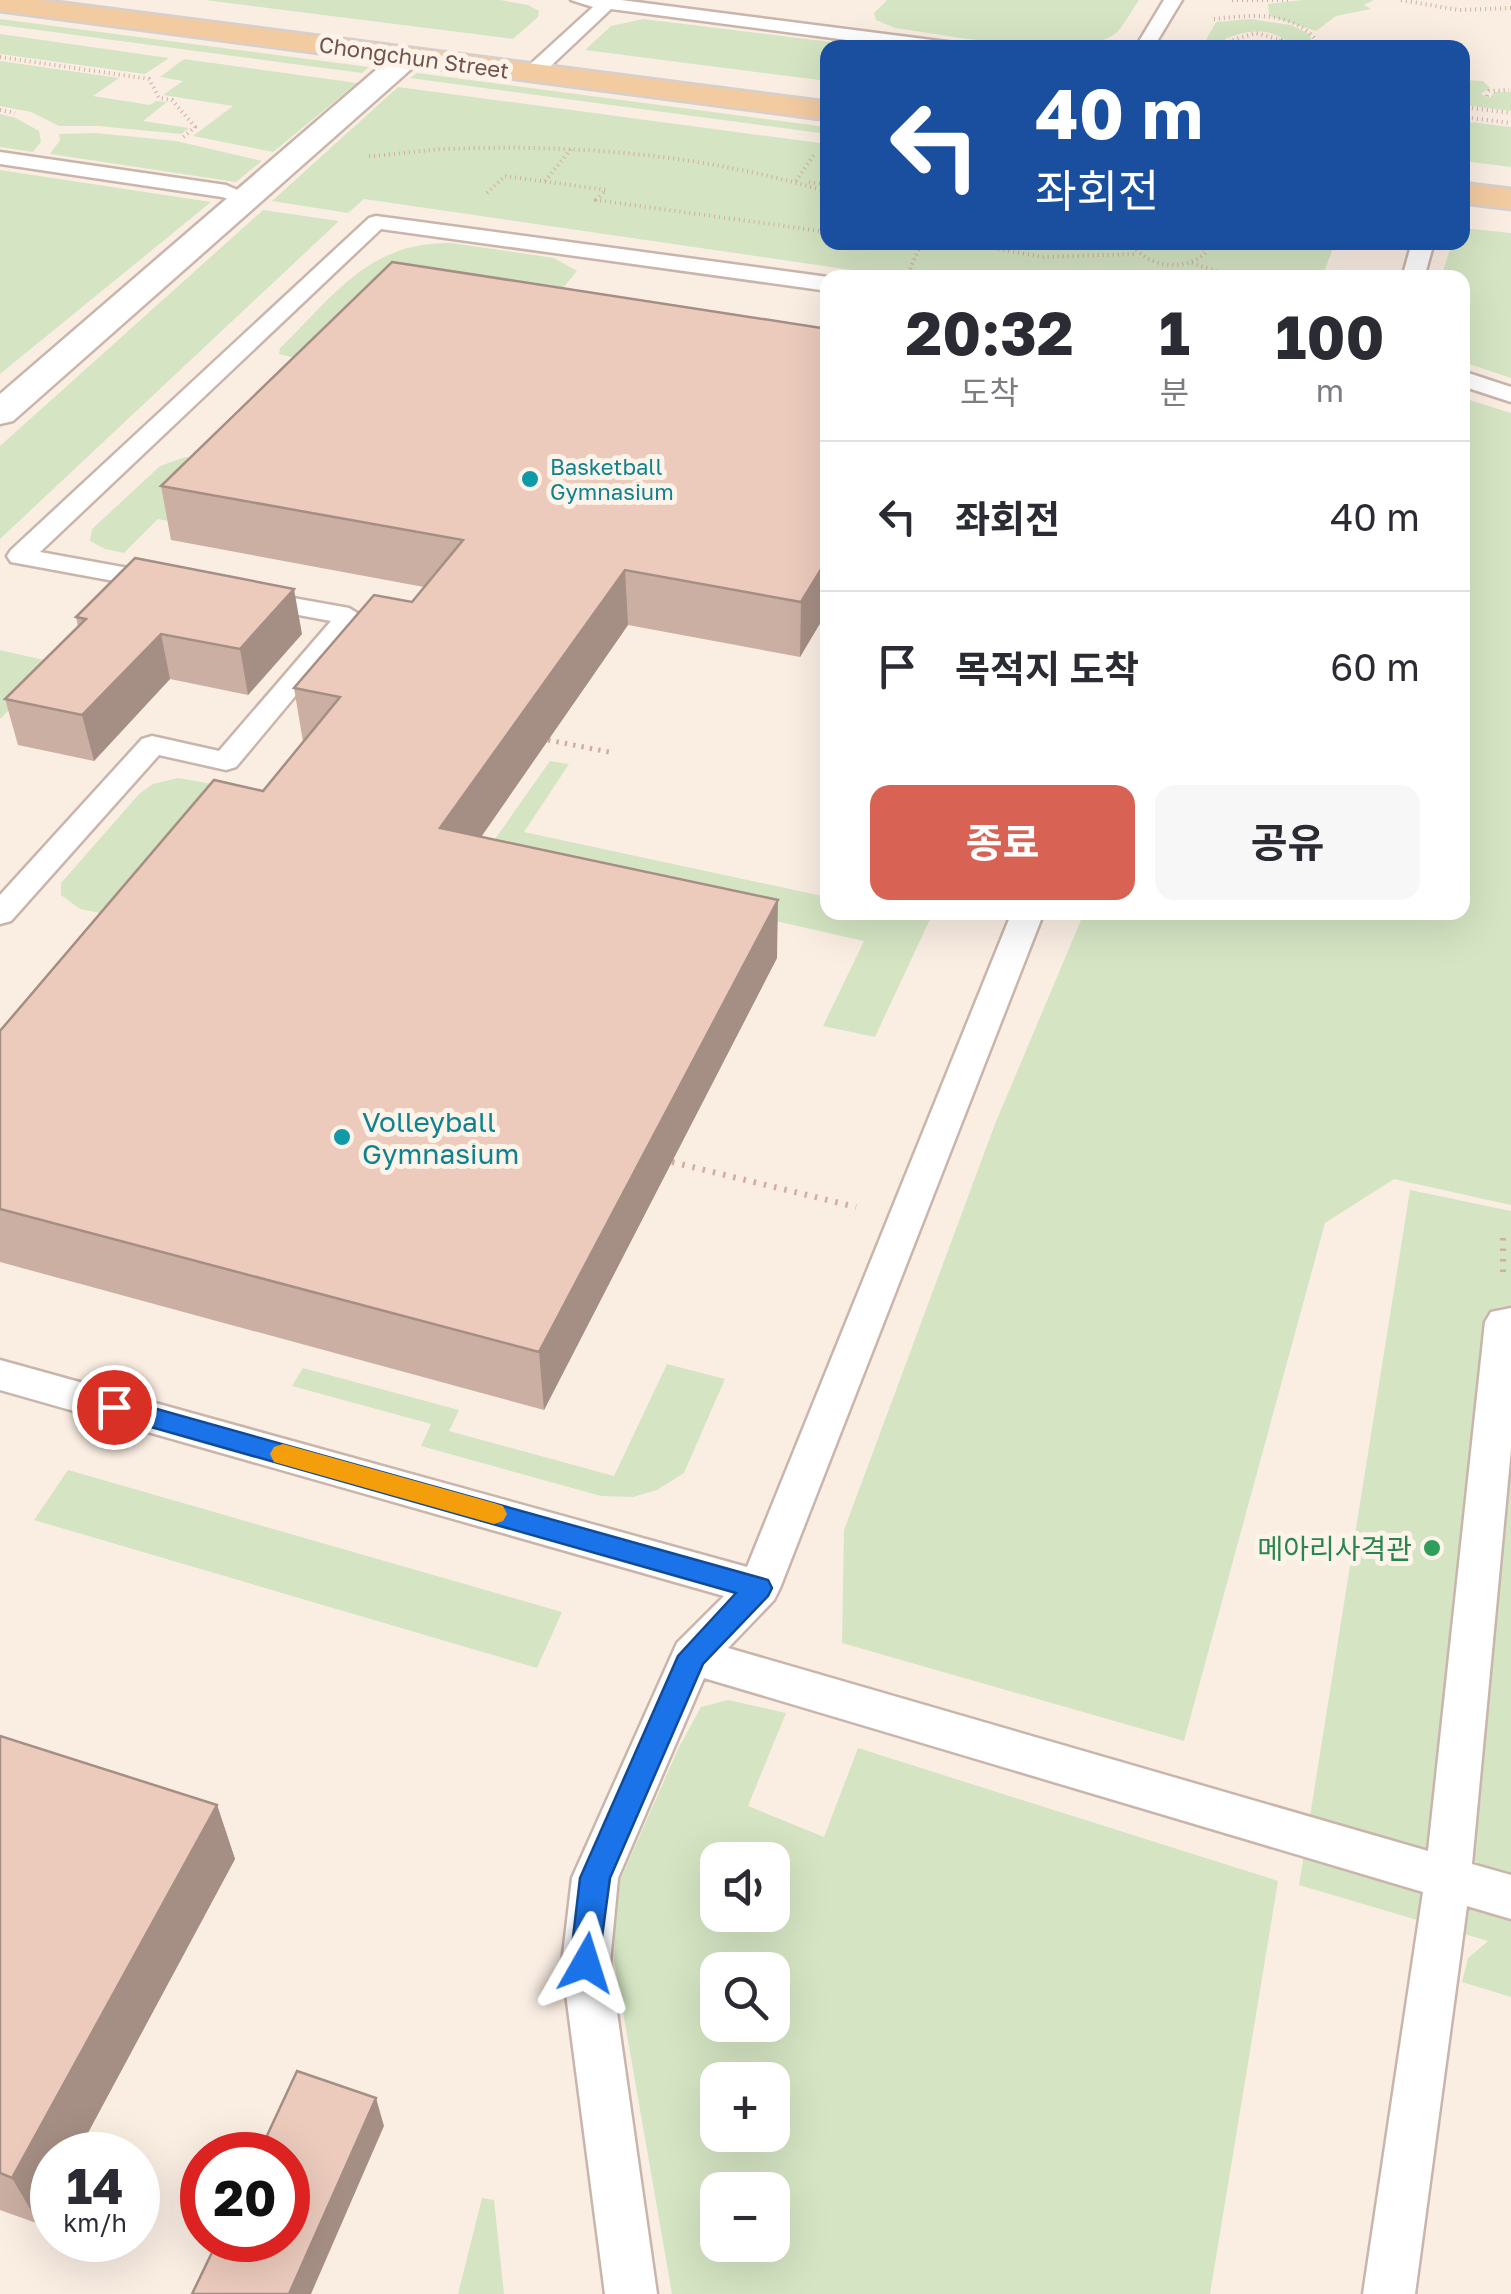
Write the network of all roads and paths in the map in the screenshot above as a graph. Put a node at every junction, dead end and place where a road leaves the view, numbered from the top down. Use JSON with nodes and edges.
{"nodes":[{"id":1,"x":580,"y":0,"type":"edge"},
{"id":2,"x":1173,"y":0,"type":"edge"},
{"id":3,"x":1232,"y":0,"type":"edge"},
{"id":4,"x":1291,"y":0,"type":"edge"},
{"id":5,"x":1401,"y":0,"type":"edge"},
{"id":6,"x":1262,"y":2,"type":"edge"},
{"id":7,"x":0,"y":3,"type":"edge"},
{"id":8,"x":608,"y":3,"type":"junction"},
{"id":9,"x":1511,"y":8,"type":"edge"},
{"id":10,"x":1262,"y":17,"type":"junction"},
{"id":11,"x":1212,"y":20,"type":"dead end"},
{"id":12,"x":894,"y":40,"type":"edge"},
{"id":13,"x":1149,"y":40,"type":"edge"},
{"id":14,"x":1232,"y":40,"type":"edge"},
{"id":15,"x":1281,"y":40,"type":"edge"},
{"id":16,"x":1316,"y":40,"type":"edge"},
{"id":17,"x":0,"y":56,"type":"edge"},
{"id":18,"x":408,"y":57,"type":"junction"},
{"id":19,"x":532,"y":73,"type":"junction"},
{"id":20,"x":1488,"y":82,"type":"dead end"},
{"id":21,"x":1510,"y":90,"type":"edge"},
{"id":22,"x":1488,"y":96,"type":"dead end"},
{"id":23,"x":1470,"y":108,"type":"edge"},
{"id":24,"x":820,"y":110,"type":"edge"},
{"id":25,"x":1511,"y":113,"type":"edge"},
{"id":26,"x":1470,"y":118,"type":"edge"},
{"id":27,"x":1511,"y":123,"type":"edge"},
{"id":28,"x":197,"y":141,"type":"dead end"},
{"id":29,"x":571,"y":149,"type":"junction"},
{"id":30,"x":814,"y":152,"type":"dead end"},
{"id":31,"x":296,"y":157,"type":"junction"},
{"id":32,"x":0,"y":158,"type":"edge"},
{"id":33,"x":794,"y":180,"type":"junction"},
{"id":34,"x":544,"y":182,"type":"junction"},
{"id":35,"x":820,"y":183,"type":"edge"},
{"id":36,"x":820,"y":189,"type":"edge"},
{"id":37,"x":1470,"y":194,"type":"edge"},
{"id":38,"x":248,"y":199,"type":"junction"},
{"id":39,"x":1511,"y":199,"type":"edge"},
{"id":40,"x":820,"y":231,"type":"edge"},
{"id":41,"x":448,"y":232,"type":"junction"},
{"id":42,"x":1017,"y":250,"type":"edge"},
{"id":43,"x":1135,"y":250,"type":"edge"},
{"id":44,"x":1204,"y":250,"type":"edge"},
{"id":45,"x":1137,"y":254,"type":"junction"},
{"id":46,"x":1190,"y":263,"type":"junction"},
{"id":47,"x":1212,"y":270,"type":"edge"},
{"id":48,"x":820,"y":283,"type":"edge"},
{"id":49,"x":1470,"y":381,"type":"edge"},
{"id":50,"x":1511,"y":395,"type":"edge"},
{"id":51,"x":0,"y":413,"type":"edge"},
{"id":52,"x":194,"y":588,"type":"edge"},
{"id":53,"x":233,"y":595,"type":"edge"},
{"id":54,"x":548,"y":740,"type":"dead end"},
{"id":55,"x":609,"y":752,"type":"dead end"},
{"id":56,"x":0,"y":914,"type":"edge"},
{"id":57,"x":1025,"y":920,"type":"edge"},
{"id":58,"x":672,"y":1162,"type":"edge"},
{"id":59,"x":906,"y":1219,"type":"junction"},
{"id":60,"x":1503,"y":1238,"type":"dead end"},
{"id":61,"x":1507,"y":1302,"type":"edge"},
{"id":62,"x":0,"y":1375,"type":"edge"},
{"id":63,"x":759,"y":1588,"type":"junction"},
{"id":64,"x":692,"y":1656,"type":"junction"},
{"id":65,"x":1448,"y":1879,"type":"junction"},
{"id":66,"x":1511,"y":1897,"type":"edge"},
{"id":67,"x":631,"y":2294,"type":"edge"},
{"id":68,"x":1389,"y":2294,"type":"edge"}],
"edges":[{"from":1,"to":8,"type":"lane"},
{"from":2,"to":13,"type":"lane"},
{"from":3,"to":6,"type":"path"},
{"from":4,"to":6,"type":"path"},
{"from":5,"to":9,"type":"path"},
{"from":6,"to":10,"type":"path"},
{"from":7,"to":18,"type":"main road","name":"Chongchun Street"},
{"from":8,"to":12,"type":"lane"},
{"from":8,"to":19,"type":"lane"},
{"from":10,"to":11,"type":"path"},
{"from":10,"to":16,"type":"path"},
{"from":14,"to":15,"type":"path"},
{"from":17,"to":28,"type":"path"},
{"from":18,"to":19,"type":"main road","name":"Chongchun Street"},
{"from":18,"to":31,"type":"street"},
{"from":19,"to":24,"type":"main road","name":"Chongchun Street"},
{"from":20,"to":21,"type":"path"},
{"from":21,"to":22,"type":"path"},
{"from":23,"to":25,"type":"path"},
{"from":26,"to":27,"type":"path"},
{"from":29,"to":31,"type":"path"},
{"from":29,"to":33,"type":"path"},
{"from":29,"to":34,"type":"path"},
{"from":30,"to":33,"type":"path"},
{"from":31,"to":38,"type":"street"},
{"from":32,"to":38,"type":"lane"},
{"from":33,"to":35,"type":"path"},
{"from":33,"to":36,"type":"path"},
{"from":34,"to":40,"type":"path"},
{"from":34,"to":41,"type":"path"},
{"from":37,"to":39,"type":"main road"},
{"from":38,"to":51,"type":"street"},
{"from":41,"to":48,"type":"lane"},
{"from":41,"to":52,"type":"lane"},
{"from":42,"to":45,"type":"path"},
{"from":43,"to":45,"type":"path"},
{"from":44,"to":46,"type":"path"},
{"from":45,"to":46,"type":"path"},
{"from":46,"to":47,"type":"path"},
{"from":49,"to":50,"type":"lane"},
{"from":53,"to":56,"type":"lane"},
{"from":54,"to":55,"type":"path"},
{"from":57,"to":59,"type":"lane"},
{"from":58,"to":59,"type":"path"},
{"from":59,"to":63,"type":"lane"},
{"from":60,"to":61,"type":"path"},
{"from":61,"to":65,"type":"lane"},
{"from":62,"to":63,"type":"lane"},
{"from":63,"to":64,"type":"lane"},
{"from":64,"to":65,"type":"lane"},
{"from":64,"to":67,"type":"lane"},
{"from":65,"to":66,"type":"lane"},
{"from":65,"to":68,"type":"lane"}]}
